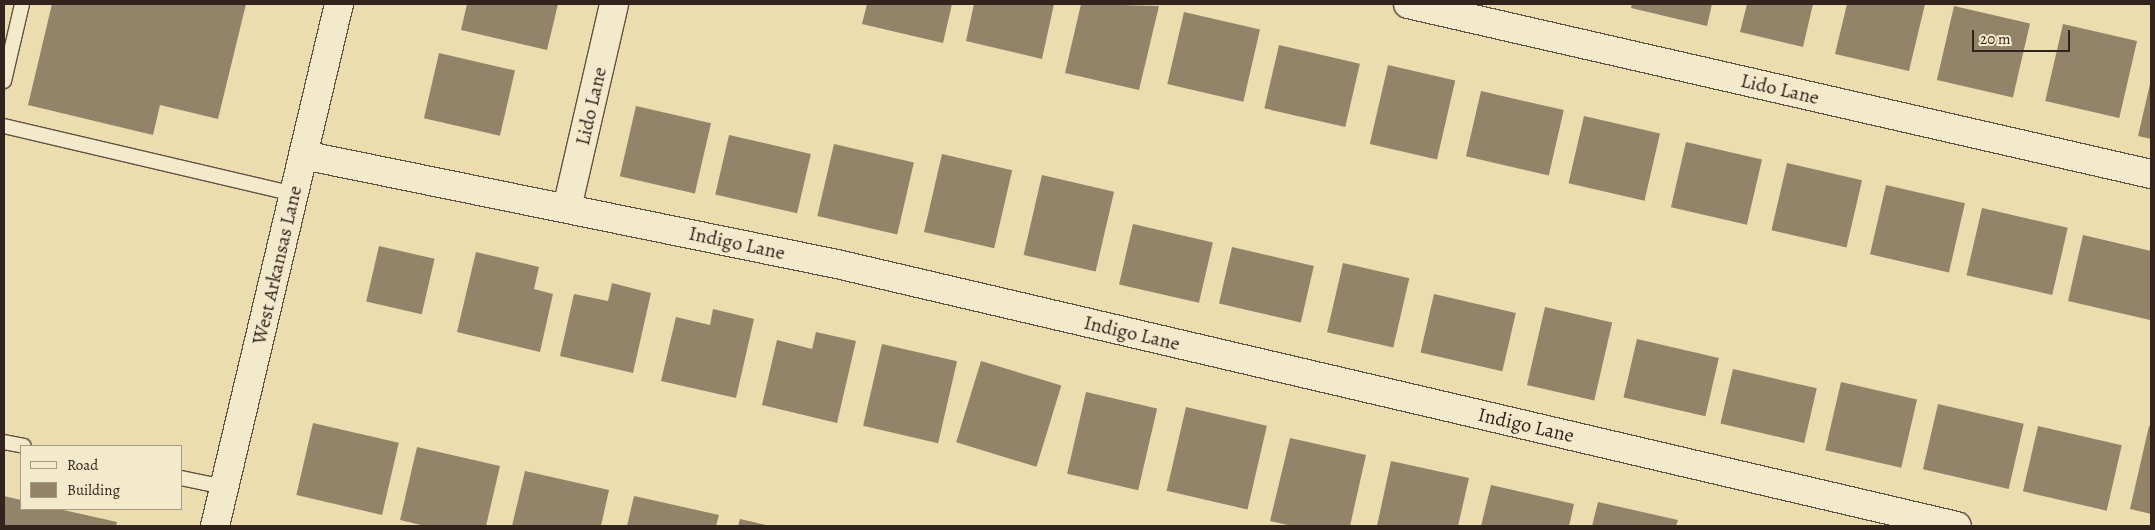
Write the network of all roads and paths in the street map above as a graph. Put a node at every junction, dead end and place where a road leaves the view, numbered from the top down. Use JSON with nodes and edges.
{"nodes":[{"id":1,"x":22,"y":4,"type":"edge"},
{"id":2,"x":339,"y":4,"type":"edge"},
{"id":3,"x":614,"y":4,"type":"edge"},
{"id":4,"x":1408,"y":4,"type":"edge"},
{"id":5,"x":4,"y":81,"type":"edge"},
{"id":6,"x":4,"y":126,"type":"edge"},
{"id":7,"x":303,"y":155,"type":"junction"},
{"id":8,"x":2151,"y":174,"type":"edge"},
{"id":9,"x":293,"y":194,"type":"junction"},
{"id":10,"x":567,"y":208,"type":"junction"},
{"id":11,"x":4,"y":442,"type":"edge"},
{"id":12,"x":20,"y":445,"type":"edge"},
{"id":13,"x":182,"y":478,"type":"edge"},
{"id":14,"x":224,"y":486,"type":"junction"},
{"id":15,"x":1865,"y":516,"type":"edge"},
{"id":16,"x":214,"y":526,"type":"edge"},
{"id":17,"x":1957,"y":526,"type":"edge"}],
"edges":[{"from":1,"to":5,"type":"lane"},
{"from":2,"to":7,"type":"street","name":"West Arkansas Lane"},
{"from":3,"to":10,"type":"street","name":"Lido Lane"},
{"from":4,"to":8,"type":"street","name":"Lido Lane"},
{"from":6,"to":9,"type":"lane"},
{"from":7,"to":9,"type":"street","name":"West Arkansas Lane"},
{"from":7,"to":10,"type":"street","name":"Indigo Lane"},
{"from":9,"to":14,"type":"street","name":"West Arkansas Lane"},
{"from":10,"to":15,"type":"street","name":"Indigo Lane"},
{"from":11,"to":12,"type":"lane"},
{"from":13,"to":14,"type":"lane"},
{"from":14,"to":16,"type":"street","name":"West Arkansas Lane"},
{"from":15,"to":17,"type":"street","name":"Indigo Lane"}]}
